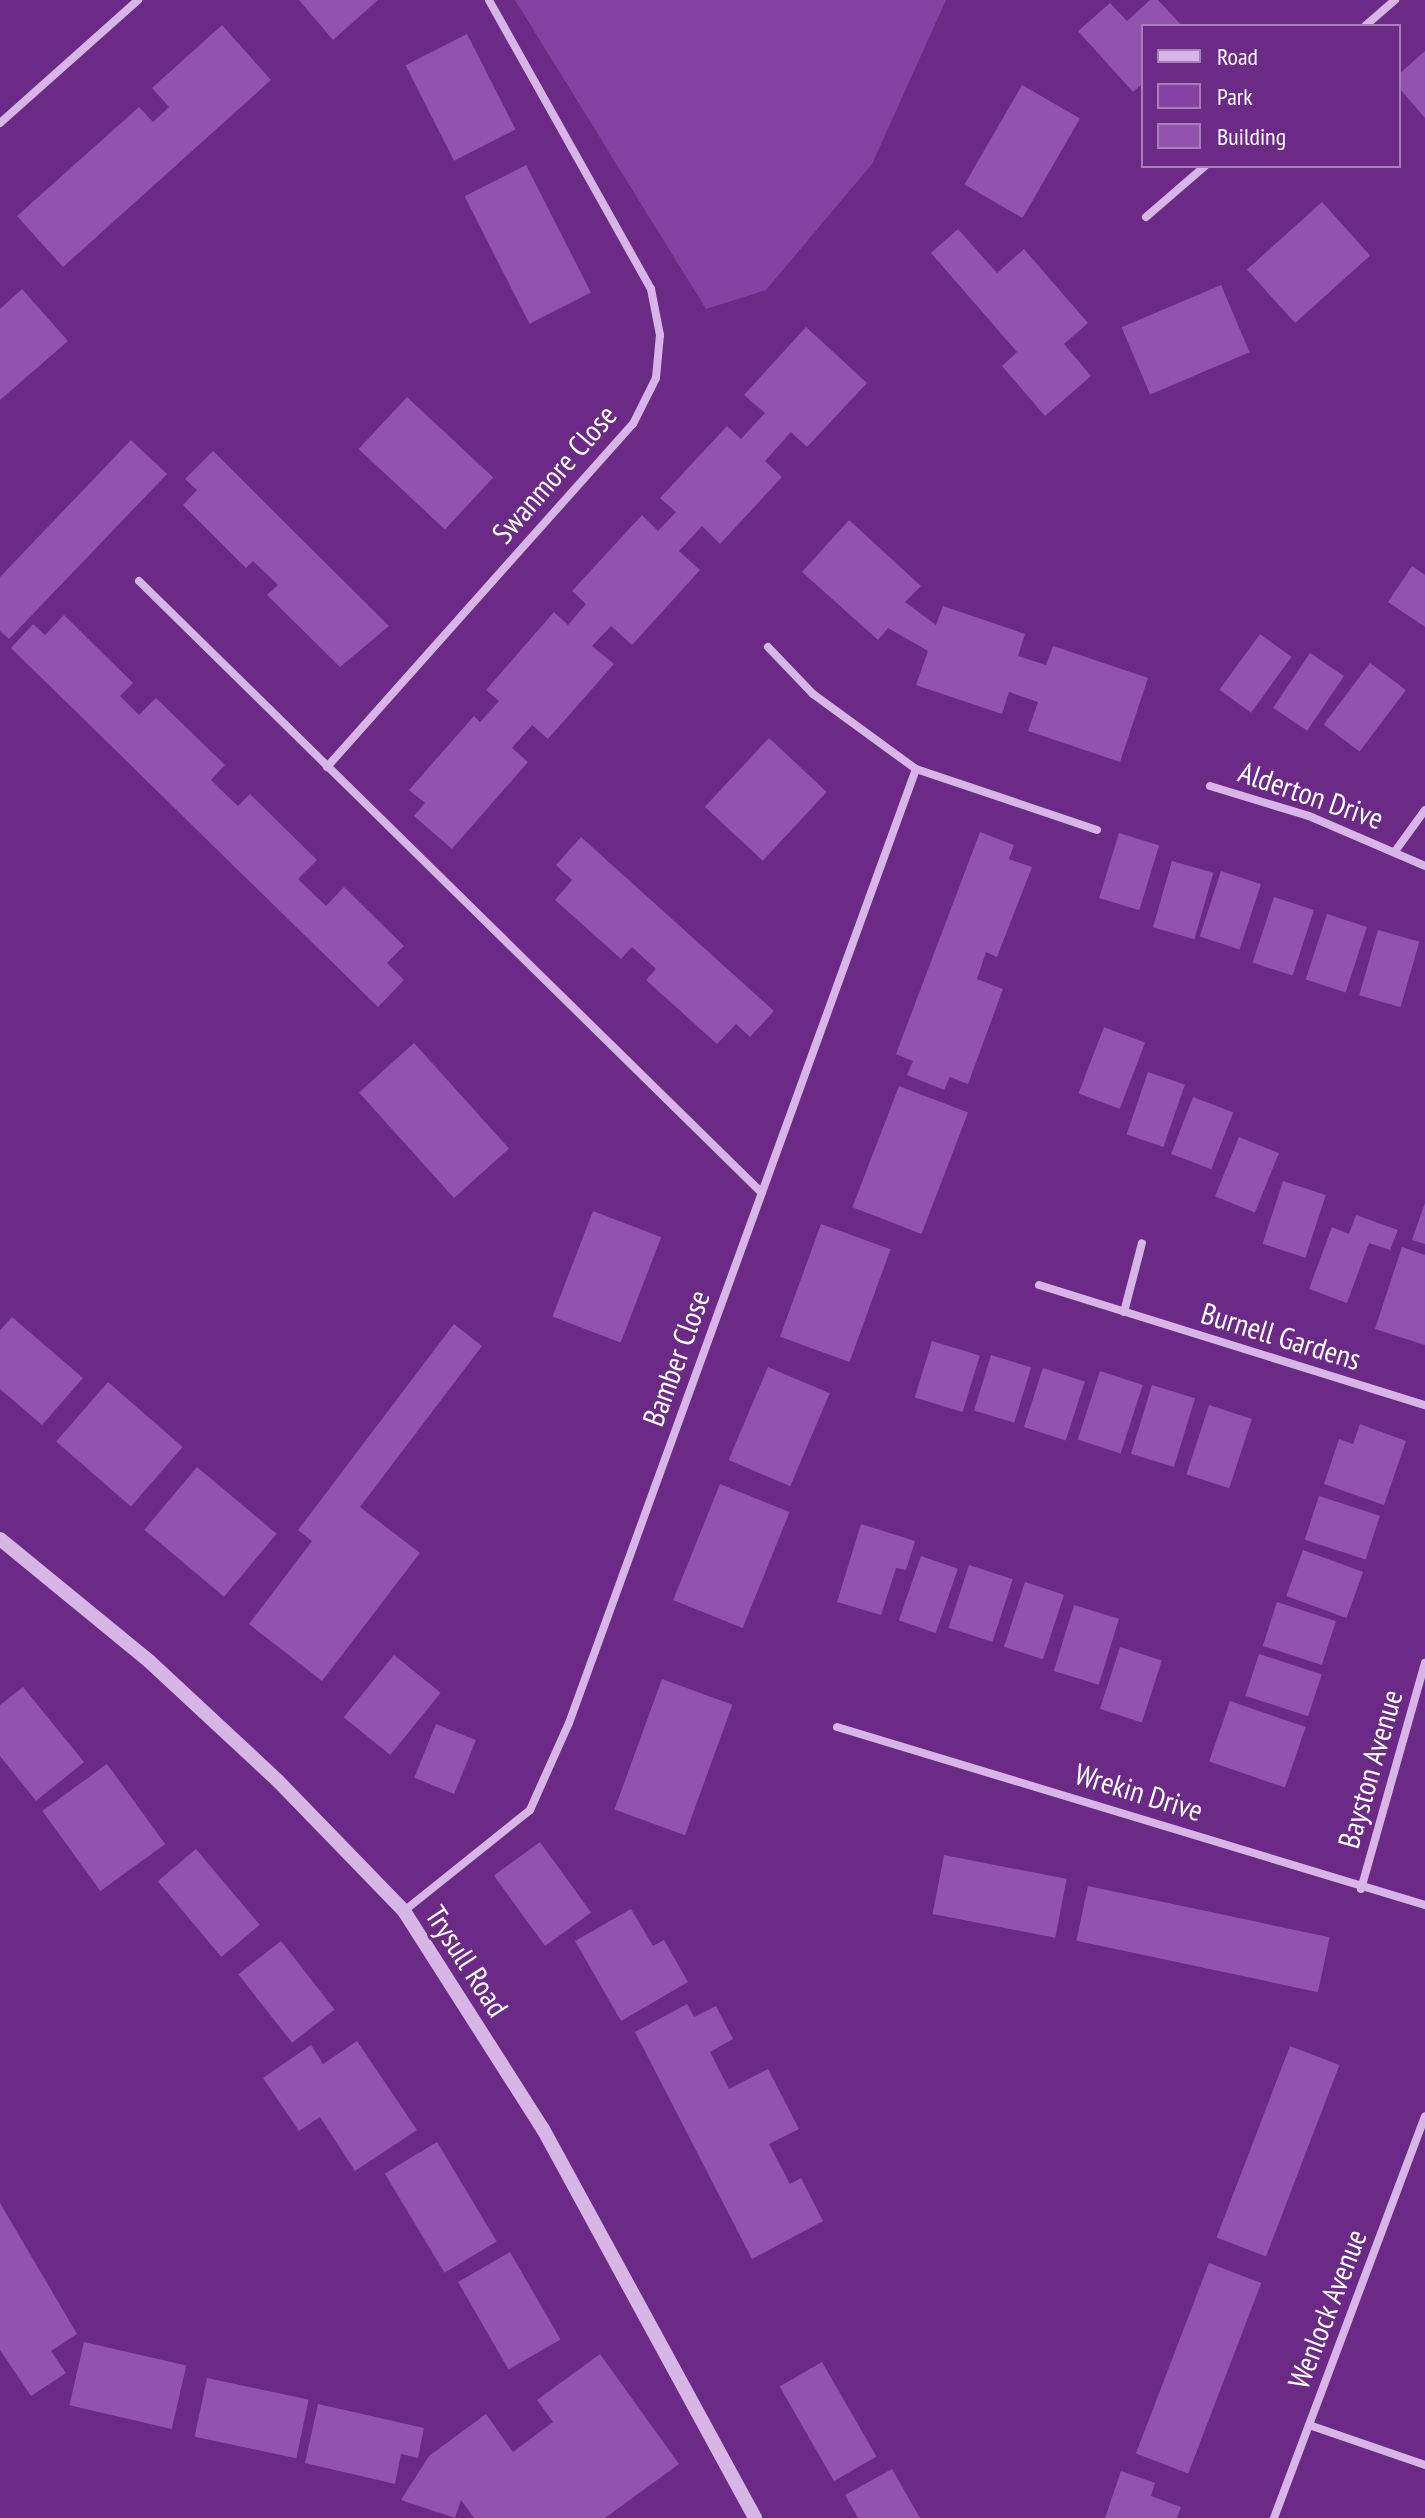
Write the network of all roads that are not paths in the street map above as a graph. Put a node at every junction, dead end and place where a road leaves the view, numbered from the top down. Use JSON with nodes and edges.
{"nodes":[{"id":1,"x":138,"y":0,"type":"edge"},
{"id":2,"x":489,"y":0,"type":"edge"},
{"id":3,"x":1395,"y":0,"type":"edge"},
{"id":4,"x":1367,"y":24,"type":"edge"},
{"id":5,"x":0,"y":123,"type":"edge"},
{"id":6,"x":1203,"y":168,"type":"edge"},
{"id":7,"x":1146,"y":217,"type":"dead end"},
{"id":8,"x":139,"y":581,"type":"dead end"},
{"id":9,"x":768,"y":647,"type":"dead end"},
{"id":10,"x":327,"y":767,"type":"junction"},
{"id":11,"x":916,"y":769,"type":"junction"},
{"id":12,"x":1210,"y":786,"type":"dead end"},
{"id":13,"x":1425,"y":810,"type":"edge"},
{"id":14,"x":1097,"y":830,"type":"dead end"},
{"id":15,"x":1396,"y":850,"type":"junction"},
{"id":16,"x":1425,"y":866,"type":"edge"},
{"id":17,"x":762,"y":1193,"type":"junction"},
{"id":18,"x":1142,"y":1243,"type":"dead end"},
{"id":19,"x":1039,"y":1285,"type":"dead end"},
{"id":20,"x":1124,"y":1312,"type":"junction"},
{"id":21,"x":1425,"y":1405,"type":"edge"},
{"id":22,"x":0,"y":1539,"type":"edge"},
{"id":23,"x":1425,"y":1663,"type":"edge"},
{"id":24,"x":837,"y":1727,"type":"dead end"},
{"id":25,"x":1361,"y":1889,"type":"junction"},
{"id":26,"x":1425,"y":1905,"type":"edge"},
{"id":27,"x":404,"y":1911,"type":"junction"},
{"id":28,"x":1425,"y":2116,"type":"edge"},
{"id":29,"x":1309,"y":2425,"type":"junction"},
{"id":30,"x":1425,"y":2465,"type":"edge"},
{"id":31,"x":755,"y":2518,"type":"edge"},
{"id":32,"x":1274,"y":2518,"type":"edge"}],
"edges":[{"from":1,"to":5,"type":"street"},
{"from":2,"to":10,"type":"street","name":"Swanmore Close"},
{"from":3,"to":4,"type":"street"},
{"from":6,"to":7,"type":"street"},
{"from":8,"to":10,"type":"street"},
{"from":9,"to":11,"type":"street"},
{"from":10,"to":17,"type":"street"},
{"from":11,"to":14,"type":"street"},
{"from":11,"to":17,"type":"street","name":"Bamber Close"},
{"from":12,"to":15,"type":"street","name":"Alderton Drive"},
{"from":13,"to":15,"type":"street","name":"Alderton Drive"},
{"from":15,"to":16,"type":"street","name":"Alderton Drive"},
{"from":17,"to":27,"type":"street","name":"Bamber Close"},
{"from":18,"to":20,"type":"street"},
{"from":19,"to":20,"type":"street","name":"Burnell Gardens"},
{"from":20,"to":21,"type":"street","name":"Burnell Gardens"},
{"from":22,"to":27,"type":"street","name":"Trysull Road"},
{"from":23,"to":25,"type":"street","name":"Bayston Avenue"},
{"from":24,"to":25,"type":"street","name":"Wrekin Drive"},
{"from":25,"to":26,"type":"street","name":"Wrekin Drive"},
{"from":27,"to":31,"type":"street","name":"Trysull Road"},
{"from":28,"to":29,"type":"street","name":"Wenlock Avenue"},
{"from":29,"to":30,"type":"street"},
{"from":29,"to":32,"type":"street","name":"Wenlock Avenue"}]}
